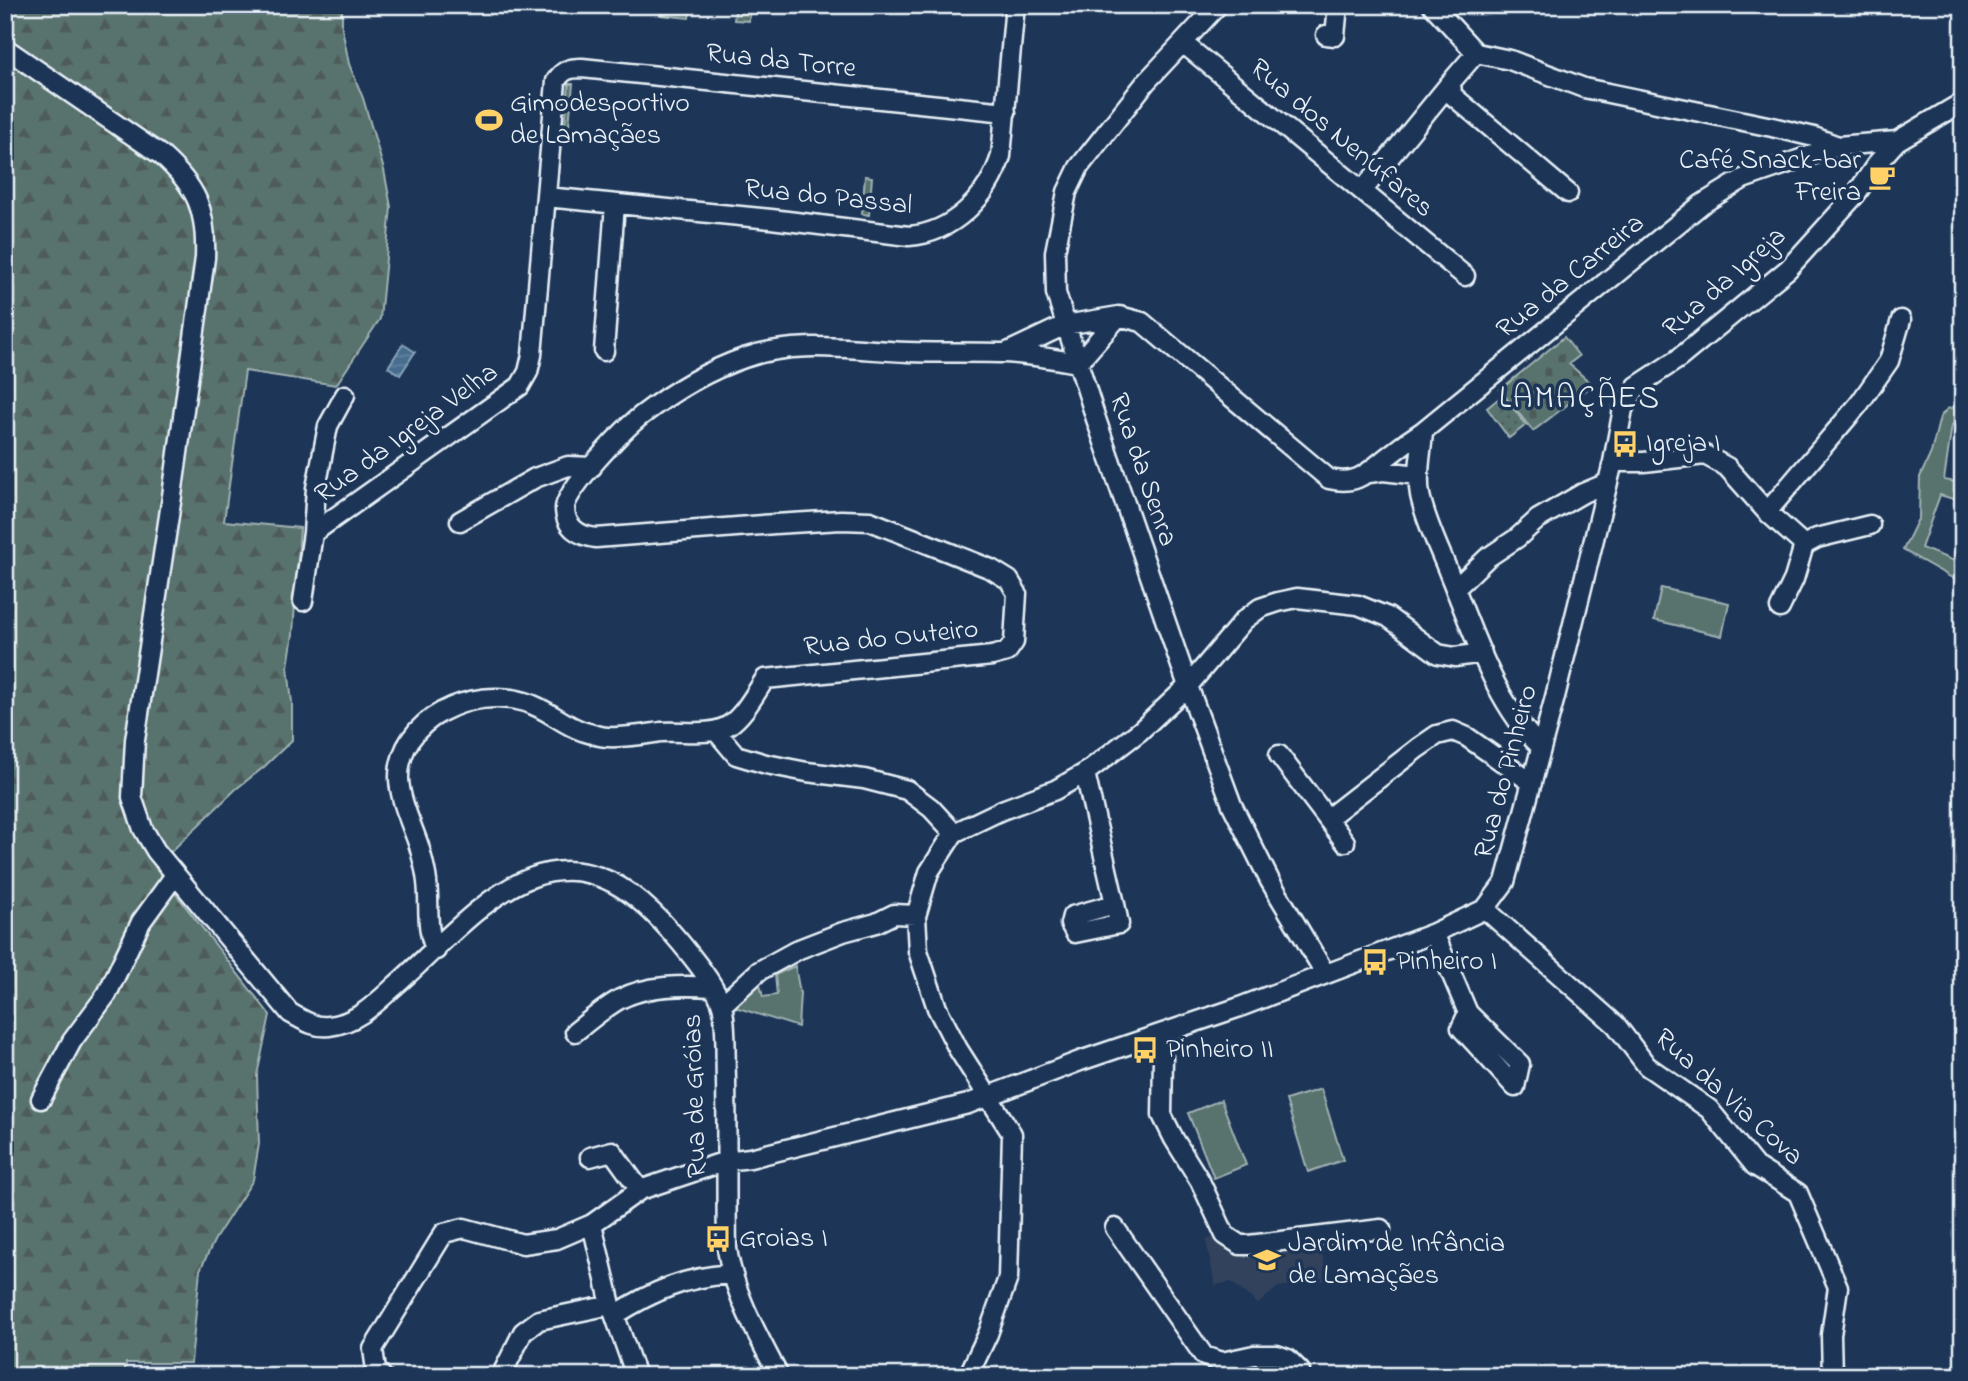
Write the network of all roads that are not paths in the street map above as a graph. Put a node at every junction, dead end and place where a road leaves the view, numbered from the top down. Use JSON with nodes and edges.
{"nodes":[{"id":1,"x":1015,"y":5,"type":"edge"},
{"id":2,"x":1218,"y":5,"type":"edge"},
{"id":3,"x":1338,"y":5,"type":"edge"},
{"id":4,"x":1420,"y":5,"type":"edge"},
{"id":5,"x":1432,"y":5,"type":"edge"},
{"id":6,"x":1326,"y":35,"type":"dead end"},
{"id":7,"x":1183,"y":43,"type":"junction"},
{"id":8,"x":5,"y":48,"type":"edge"},
{"id":9,"x":1476,"y":53,"type":"junction"},
{"id":10,"x":556,"y":81,"type":"joint"},
{"id":11,"x":1451,"y":82,"type":"junction"},
{"id":12,"x":1963,"y":102,"type":"edge"},
{"id":13,"x":1006,"y":112,"type":"junction"},
{"id":14,"x":1897,"y":141,"type":"junction"},
{"id":15,"x":1838,"y":146,"type":"junction"},
{"id":16,"x":1363,"y":190,"type":"junction"},
{"id":17,"x":1568,"y":193,"type":"dead end"},
{"id":18,"x":546,"y":197,"type":"junction"},
{"id":19,"x":615,"y":204,"type":"junction"},
{"id":20,"x":1465,"y":276,"type":"dead end"},
{"id":21,"x":1119,"y":316,"type":"junction"},
{"id":22,"x":1901,"y":320,"type":"dead end"},
{"id":23,"x":1065,"y":325,"type":"junction"},
{"id":24,"x":604,"y":351,"type":"dead end"},
{"id":25,"x":1006,"y":353,"type":"junction"},
{"id":26,"x":1079,"y":363,"type":"junction"},
{"id":27,"x":1637,"y":386,"type":"joint"},
{"id":28,"x":345,"y":395,"type":"dead end"},
{"id":29,"x":1423,"y":431,"type":"junction"},
{"id":30,"x":1613,"y":462,"type":"junction"},
{"id":31,"x":592,"y":467,"type":"junction"},
{"id":32,"x":1368,"y":473,"type":"junction"},
{"id":33,"x":1418,"y":475,"type":"junction"},
{"id":34,"x":1607,"y":483,"type":"junction"},
{"id":35,"x":1767,"y":512,"type":"junction"},
{"id":36,"x":460,"y":521,"type":"dead end"},
{"id":37,"x":1870,"y":525,"type":"dead end"},
{"id":38,"x":313,"y":533,"type":"junction"},
{"id":39,"x":1804,"y":545,"type":"junction"},
{"id":40,"x":1455,"y":589,"type":"junction"},
{"id":41,"x":303,"y":600,"type":"dead end"},
{"id":42,"x":1780,"y":608,"type":"dead end"},
{"id":43,"x":1482,"y":653,"type":"junction"},
{"id":44,"x":1188,"y":685,"type":"junction"},
{"id":45,"x":716,"y":731,"type":"junction"},
{"id":46,"x":1540,"y":746,"type":"junction"},
{"id":47,"x":1279,"y":755,"type":"dead end"},
{"id":48,"x":1084,"y":773,"type":"junction"},
{"id":49,"x":1532,"y":783,"type":"junction"},
{"id":50,"x":1328,"y":818,"type":"junction"},
{"id":51,"x":954,"y":833,"type":"junction"},
{"id":52,"x":1345,"y":842,"type":"dead end"},
{"id":53,"x":176,"y":875,"type":"junction"},
{"id":54,"x":1115,"y":904,"type":"dead end"},
{"id":55,"x":1485,"y":909,"type":"junction"},
{"id":56,"x":916,"y":915,"type":"junction"},
{"id":57,"x":1434,"y":933,"type":"junction"},
{"id":58,"x":436,"y":950,"type":"junction"},
{"id":59,"x":1325,"y":973,"type":"junction"},
{"id":60,"x":712,"y":987,"type":"junction"},
{"id":61,"x":722,"y":1005,"type":"junction"},
{"id":62,"x":1468,"y":1013,"type":"dead end"},
{"id":63,"x":575,"y":1032,"type":"dead end"},
{"id":64,"x":1157,"y":1035,"type":"junction"},
{"id":65,"x":989,"y":1096,"type":"junction"},
{"id":66,"x":41,"y":1099,"type":"dead end"},
{"id":67,"x":590,"y":1157,"type":"dead end"},
{"id":68,"x":726,"y":1161,"type":"junction"},
{"id":69,"x":639,"y":1190,"type":"junction"},
{"id":70,"x":592,"y":1224,"type":"junction"},
{"id":71,"x":1115,"y":1228,"type":"dead end"},
{"id":72,"x":1381,"y":1229,"type":"dead end"},
{"id":73,"x":731,"y":1273,"type":"junction"},
{"id":74,"x":613,"y":1310,"type":"junction"},
{"id":75,"x":382,"y":1376,"type":"edge"},
{"id":76,"x":501,"y":1376,"type":"edge"},
{"id":77,"x":636,"y":1376,"type":"edge"},
{"id":78,"x":779,"y":1376,"type":"edge"},
{"id":79,"x":968,"y":1376,"type":"edge"},
{"id":80,"x":1300,"y":1376,"type":"edge"},
{"id":81,"x":1832,"y":1376,"type":"edge"}],
"edges":[{"from":1,"to":13,"type":"street","name":"Rua do Passal"},
{"from":2,"to":7,"type":"street","name":"Rua da Senra"},
{"from":3,"to":6,"type":"street"},
{"from":4,"to":5,"type":"street"},
{"from":5,"to":9,"type":"street"},
{"from":7,"to":16,"type":"street","name":"Rua dos Nenúfares"},
{"from":7,"to":23,"type":"street","name":"Rua da Senra"},
{"from":8,"to":53,"type":"street","name":"Rua de Gróias"},
{"from":9,"to":11,"type":"street"},
{"from":9,"to":15,"type":"street"},
{"from":10,"to":13,"type":"street","name":"Rua da Torre"},
{"from":10,"to":18,"type":"street","name":"Rua da Igreja Velha"},
{"from":11,"to":16,"type":"street"},
{"from":11,"to":17,"type":"street"},
{"from":12,"to":14,"type":"street","name":"Rua da Igreja"},
{"from":13,"to":19,"type":"street","name":"Rua do Passal"},
{"from":14,"to":15,"type":"street"},
{"from":14,"to":27,"type":"street","name":"Rua da Igreja"},
{"from":15,"to":29,"type":"street","name":"Rua da Carreira"},
{"from":16,"to":20,"type":"street","name":"Rua dos Nenúfares"},
{"from":18,"to":19,"type":"street","name":"Rua do Passal"},
{"from":18,"to":38,"type":"street","name":"Rua da Igreja Velha"},
{"from":19,"to":24,"type":"street"},
{"from":21,"to":23,"type":"street","name":"Rua do Outeiro"},
{"from":21,"to":26,"type":"street"},
{"from":21,"to":32,"type":"street"},
{"from":22,"to":35,"type":"street"},
{"from":23,"to":25,"type":"street","name":"Rua do Outeiro"},
{"from":23,"to":26,"type":"street","name":"Rua da Senra"},
{"from":25,"to":26,"type":"street","name":"Rua do Outeiro"},
{"from":25,"to":31,"type":"street","name":"Rua do Outeiro"},
{"from":26,"to":44,"type":"street","name":"Rua da Senra"},
{"from":27,"to":30,"type":"street","name":"Rua do Pinheiro"},
{"from":28,"to":38,"type":"street"},
{"from":29,"to":32,"type":"street","name":"Rua da Carreira"},
{"from":29,"to":33,"type":"street"},
{"from":30,"to":34,"type":"street","name":"Rua do Pinheiro"},
{"from":30,"to":35,"type":"street"},
{"from":31,"to":36,"type":"street"},
{"from":31,"to":45,"type":"street","name":"Rua do Outeiro"},
{"from":32,"to":33,"type":"street"},
{"from":33,"to":40,"type":"street"},
{"from":34,"to":40,"type":"street"},
{"from":34,"to":46,"type":"street","name":"Rua do Pinheiro"},
{"from":35,"to":39,"type":"street"},
{"from":37,"to":39,"type":"street"},
{"from":38,"to":41,"type":"street"},
{"from":39,"to":42,"type":"street"},
{"from":40,"to":43,"type":"street"},
{"from":43,"to":44,"type":"street"},
{"from":43,"to":46,"type":"street"},
{"from":44,"to":48,"type":"street"},
{"from":44,"to":59,"type":"street","name":"Rua da Senra"},
{"from":45,"to":51,"type":"street"},
{"from":45,"to":58,"type":"street"},
{"from":46,"to":49,"type":"street","name":"Rua do Pinheiro"},
{"from":47,"to":50,"type":"street"},
{"from":48,"to":51,"type":"street"},
{"from":48,"to":54,"type":"street"},
{"from":49,"to":50,"type":"street"},
{"from":49,"to":55,"type":"street","name":"Rua do Pinheiro"},
{"from":50,"to":52,"type":"street"},
{"from":51,"to":56,"type":"street"},
{"from":53,"to":58,"type":"street","name":"Rua de Gróias"},
{"from":53,"to":66,"type":"street"},
{"from":55,"to":57,"type":"street","name":"Rua do Pinheiro"},
{"from":55,"to":81,"type":"street","name":"Rua da Via Cova"},
{"from":56,"to":61,"type":"street"},
{"from":56,"to":65,"type":"street"},
{"from":57,"to":59,"type":"street","name":"Rua do Pinheiro"},
{"from":57,"to":62,"type":"street"},
{"from":58,"to":60,"type":"street","name":"Rua de Gróias"},
{"from":59,"to":64,"type":"street","name":"Rua do Pinheiro"},
{"from":60,"to":61,"type":"street","name":"Rua de Gróias"},
{"from":60,"to":63,"type":"street"},
{"from":61,"to":68,"type":"street","name":"Rua de Gróias"},
{"from":64,"to":65,"type":"street","name":"Rua do Pinheiro"},
{"from":64,"to":72,"type":"street"},
{"from":65,"to":68,"type":"street","name":"Rua do Pinheiro"},
{"from":65,"to":79,"type":"street"},
{"from":67,"to":69,"type":"street"},
{"from":68,"to":69,"type":"street","name":"Rua do Pinheiro"},
{"from":68,"to":73,"type":"street","name":"Rua de Gróias"},
{"from":69,"to":70,"type":"street","name":"Rua do Pinheiro"},
{"from":70,"to":74,"type":"street"},
{"from":70,"to":75,"type":"street","name":"Rua do Pinheiro"},
{"from":71,"to":80,"type":"street"},
{"from":73,"to":74,"type":"street"},
{"from":73,"to":78,"type":"street","name":"Rua de Gróias"},
{"from":74,"to":76,"type":"street"},
{"from":74,"to":77,"type":"street"}]}
